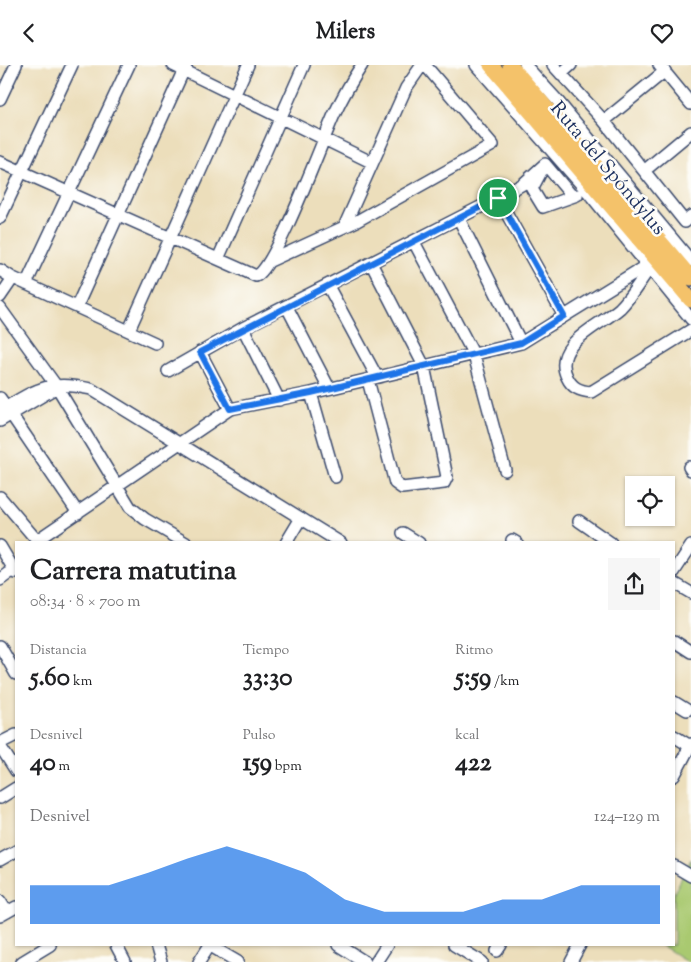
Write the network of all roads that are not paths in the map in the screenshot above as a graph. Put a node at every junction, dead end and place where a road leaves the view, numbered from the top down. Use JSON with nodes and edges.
{"nodes":[{"id":1,"x":16,"y":65,"type":"edge"},
{"id":2,"x":72,"y":65,"type":"edge"},
{"id":3,"x":129,"y":65,"type":"edge"},
{"id":4,"x":248,"y":65,"type":"edge"},
{"id":5,"x":304,"y":65,"type":"edge"},
{"id":6,"x":362,"y":65,"type":"edge"},
{"id":7,"x":424,"y":65,"type":"edge"},
{"id":8,"x":476,"y":65,"type":"edge"},
{"id":9,"x":492,"y":65,"type":"edge"},
{"id":10,"x":510,"y":65,"type":"edge"},
{"id":11,"x":525,"y":65,"type":"edge"},
{"id":12,"x":553,"y":65,"type":"edge"},
{"id":13,"x":571,"y":65,"type":"edge"},
{"id":14,"x":181,"y":66,"type":"edge"},
{"id":15,"x":662,"y":68,"type":"edge"},
{"id":16,"x":561,"y":74,"type":"junction"},
{"id":17,"x":234,"y":96,"type":"junction"},
{"id":18,"x":0,"y":99,"type":"edge"},
{"id":19,"x":691,"y":104,"type":"edge"},
{"id":20,"x":279,"y":117,"type":"junction"},
{"id":21,"x":604,"y":121,"type":"junction"},
{"id":22,"x":691,"y":132,"type":"edge"},
{"id":23,"x":324,"y":139,"type":"junction"},
{"id":24,"x":550,"y":150,"type":"junction"},
{"id":25,"x":0,"y":162,"type":"edge"},
{"id":26,"x":371,"y":162,"type":"junction"},
{"id":27,"x":545,"y":163,"type":"junction"},
{"id":28,"x":644,"y":171,"type":"junction"},
{"id":29,"x":22,"y":172,"type":"junction"},
{"id":30,"x":596,"y":186,"type":"junction"},
{"id":31,"x":69,"y":193,"type":"junction"},
{"id":32,"x":572,"y":196,"type":"junction"},
{"id":33,"x":498,"y":198,"type":"junction"},
{"id":34,"x":119,"y":214,"type":"junction"},
{"id":35,"x":691,"y":216,"type":"edge"},
{"id":36,"x":0,"y":218,"type":"edge"},
{"id":37,"x":459,"y":219,"type":"junction"},
{"id":38,"x":344,"y":227,"type":"junction"},
{"id":39,"x":170,"y":237,"type":"junction"},
{"id":40,"x":414,"y":243,"type":"junction"},
{"id":41,"x":218,"y":259,"type":"junction"},
{"id":42,"x":270,"y":261,"type":"junction"},
{"id":43,"x":691,"y":261,"type":"edge"},
{"id":44,"x":371,"y":263,"type":"junction"},
{"id":45,"x":649,"y":266,"type":"junction"},
{"id":46,"x":0,"y":270,"type":"edge"},
{"id":47,"x":13,"y":278,"type":"junction"},
{"id":48,"x":691,"y":278,"type":"edge"},
{"id":49,"x":26,"y":284,"type":"junction"},
{"id":50,"x":328,"y":286,"type":"junction"},
{"id":51,"x":0,"y":297,"type":"edge"},
{"id":52,"x":691,"y":300,"type":"edge"},
{"id":53,"x":77,"y":306,"type":"junction"},
{"id":54,"x":287,"y":307,"type":"junction"},
{"id":55,"x":0,"y":308,"type":"edge"},
{"id":56,"x":564,"y":316,"type":"junction"},
{"id":57,"x":691,"y":319,"type":"edge"},
{"id":58,"x":243,"y":328,"type":"junction"},
{"id":59,"x":129,"y":330,"type":"junction"},
{"id":60,"x":691,"y":330,"type":"edge"},
{"id":61,"x":155,"y":343,"type":"dead end"},
{"id":62,"x":521,"y":343,"type":"junction"},
{"id":63,"x":200,"y":352,"type":"junction"},
{"id":64,"x":474,"y":355,"type":"junction"},
{"id":65,"x":424,"y":366,"type":"junction"},
{"id":66,"x":168,"y":371,"type":"dead end"},
{"id":67,"x":372,"y":378,"type":"junction"},
{"id":68,"x":57,"y":387,"type":"junction"},
{"id":69,"x":329,"y":388,"type":"junction"},
{"id":70,"x":311,"y":393,"type":"junction"},
{"id":71,"x":279,"y":399,"type":"junction"},
{"id":72,"x":5,"y":407,"type":"edge"},
{"id":73,"x":230,"y":409,"type":"junction"},
{"id":74,"x":0,"y":421,"type":"edge"},
{"id":75,"x":179,"y":444,"type":"junction"},
{"id":76,"x":504,"y":470,"type":"dead end"},
{"id":77,"x":335,"y":477,"type":"dead end"},
{"id":78,"x":118,"y":487,"type":"junction"},
{"id":79,"x":0,"y":497,"type":"edge"},
{"id":80,"x":78,"y":513,"type":"junction"},
{"id":81,"x":301,"y":518,"type":"junction"},
{"id":82,"x":579,"y":521,"type":"dead end"},
{"id":83,"x":404,"y":533,"type":"dead end"},
{"id":84,"x":38,"y":541,"type":"edge"},
{"id":85,"x":183,"y":541,"type":"edge"},
{"id":86,"x":287,"y":541,"type":"edge"},
{"id":87,"x":338,"y":541,"type":"edge"},
{"id":88,"x":416,"y":541,"type":"edge"},
{"id":89,"x":609,"y":541,"type":"edge"},
{"id":90,"x":0,"y":546,"type":"edge"},
{"id":91,"x":691,"y":546,"type":"edge"},
{"id":92,"x":15,"y":569,"type":"edge"},
{"id":93,"x":675,"y":570,"type":"edge"},
{"id":94,"x":15,"y":572,"type":"edge"},
{"id":95,"x":0,"y":580,"type":"edge"},
{"id":96,"x":675,"y":584,"type":"edge"},
{"id":97,"x":691,"y":593,"type":"edge"},
{"id":98,"x":675,"y":642,"type":"edge"},
{"id":99,"x":0,"y":646,"type":"edge"},
{"id":100,"x":691,"y":652,"type":"edge"},
{"id":101,"x":15,"y":672,"type":"edge"},
{"id":102,"x":675,"y":703,"type":"edge"},
{"id":103,"x":687,"y":710,"type":"dead end"},
{"id":104,"x":15,"y":736,"type":"edge"},
{"id":105,"x":675,"y":737,"type":"edge"},
{"id":106,"x":0,"y":745,"type":"edge"},
{"id":107,"x":691,"y":745,"type":"edge"},
{"id":108,"x":15,"y":769,"type":"edge"},
{"id":109,"x":675,"y":773,"type":"edge"},
{"id":110,"x":15,"y":789,"type":"edge"},
{"id":111,"x":0,"y":798,"type":"edge"},
{"id":112,"x":15,"y":852,"type":"edge"},
{"id":113,"x":0,"y":860,"type":"edge"},
{"id":114,"x":675,"y":867,"type":"edge"},
{"id":115,"x":691,"y":876,"type":"edge"},
{"id":116,"x":0,"y":901,"type":"edge"},
{"id":117,"x":8,"y":911,"type":"edge"},
{"id":118,"x":48,"y":946,"type":"edge"},
{"id":119,"x":116,"y":946,"type":"edge"},
{"id":120,"x":156,"y":946,"type":"edge"},
{"id":121,"x":209,"y":946,"type":"edge"},
{"id":122,"x":212,"y":946,"type":"edge"},
{"id":123,"x":340,"y":946,"type":"edge"},
{"id":124,"x":386,"y":946,"type":"edge"},
{"id":125,"x":456,"y":946,"type":"edge"},
{"id":126,"x":578,"y":946,"type":"edge"},
{"id":127,"x":22,"y":962,"type":"edge"},
{"id":128,"x":124,"y":962,"type":"edge"},
{"id":129,"x":161,"y":962,"type":"edge"},
{"id":130,"x":199,"y":962,"type":"edge"},
{"id":131,"x":238,"y":962,"type":"edge"},
{"id":132,"x":365,"y":962,"type":"edge"},
{"id":133,"x":376,"y":962,"type":"edge"},
{"id":134,"x":482,"y":962,"type":"edge"},
{"id":135,"x":571,"y":962,"type":"edge"}],
"edges":[{"from":1,"to":18,"type":"street"},
{"from":2,"to":29,"type":"street"},
{"from":3,"to":31,"type":"street"},
{"from":4,"to":17,"type":"street"},
{"from":5,"to":20,"type":"street"},
{"from":6,"to":23,"type":"street"},
{"from":7,"to":26,"type":"street"},
{"from":7,"to":38,"type":"street"},
{"from":8,"to":24,"type":"street"},
{"from":9,"to":30,"type":"highway","name":"Ruta del Spóndylus"},
{"from":10,"to":30,"type":"highway","name":"Ruta del Spóndylus"},
{"from":11,"to":43,"type":"street"},
{"from":12,"to":16,"type":"street"},
{"from":13,"to":16,"type":"street"},
{"from":14,"to":17,"type":"street"},
{"from":14,"to":34,"type":"street"},
{"from":15,"to":19,"type":"street"},
{"from":15,"to":21,"type":"street"},
{"from":16,"to":21,"type":"street"},
{"from":17,"to":20,"type":"street"},
{"from":17,"to":39,"type":"street"},
{"from":20,"to":23,"type":"street"},
{"from":20,"to":41,"type":"street"},
{"from":21,"to":28,"type":"street"},
{"from":22,"to":28,"type":"street"},
{"from":23,"to":26,"type":"street"},
{"from":23,"to":42,"type":"street"},
{"from":24,"to":27,"type":"street"},
{"from":24,"to":30,"type":"street"},
{"from":25,"to":29,"type":"street"},
{"from":26,"to":38,"type":"street"},
{"from":27,"to":32,"type":"street"},
{"from":27,"to":32,"type":"street"},
{"from":27,"to":33,"type":"street"},
{"from":28,"to":35,"type":"street"},
{"from":29,"to":31,"type":"street"},
{"from":29,"to":36,"type":"street"},
{"from":30,"to":32,"type":"street"},
{"from":30,"to":45,"type":"street"},
{"from":30,"to":48,"type":"highway","name":"Ruta del Spóndylus"},
{"from":30,"to":52,"type":"highway","name":"Ruta del Spóndylus"},
{"from":31,"to":34,"type":"street"},
{"from":31,"to":49,"type":"street"},
{"from":33,"to":37,"type":"street"},
{"from":33,"to":56,"type":"street"},
{"from":34,"to":39,"type":"street"},
{"from":34,"to":53,"type":"street"},
{"from":37,"to":40,"type":"street"},
{"from":37,"to":62,"type":"street"},
{"from":38,"to":42,"type":"street"},
{"from":39,"to":41,"type":"street"},
{"from":39,"to":59,"type":"street"},
{"from":40,"to":44,"type":"street"},
{"from":40,"to":64,"type":"street"},
{"from":41,"to":42,"type":"street"},
{"from":44,"to":50,"type":"street"},
{"from":44,"to":65,"type":"street"},
{"from":45,"to":56,"type":"street"},
{"from":45,"to":57,"type":"street"},
{"from":45,"to":60,"type":"street"},
{"from":46,"to":47,"type":"street"},
{"from":47,"to":49,"type":"street"},
{"from":47,"to":51,"type":"street"},
{"from":49,"to":53,"type":"street"},
{"from":50,"to":54,"type":"street"},
{"from":50,"to":67,"type":"street"},
{"from":53,"to":59,"type":"street"},
{"from":54,"to":58,"type":"street"},
{"from":54,"to":69,"type":"street"},
{"from":55,"to":68,"type":"street"},
{"from":56,"to":62,"type":"street"},
{"from":58,"to":63,"type":"street"},
{"from":58,"to":71,"type":"street"},
{"from":59,"to":61,"type":"street"},
{"from":62,"to":64,"type":"street"},
{"from":63,"to":66,"type":"street"},
{"from":63,"to":73,"type":"street"},
{"from":64,"to":65,"type":"street"},
{"from":64,"to":76,"type":"street"},
{"from":65,"to":67,"type":"street"},
{"from":65,"to":67,"type":"street"},
{"from":67,"to":69,"type":"street"},
{"from":68,"to":72,"type":"street"},
{"from":68,"to":75,"type":"street"},
{"from":68,"to":78,"type":"street"},
{"from":69,"to":70,"type":"street"},
{"from":70,"to":71,"type":"street"},
{"from":70,"to":77,"type":"street"},
{"from":71,"to":73,"type":"street"},
{"from":72,"to":74,"type":"street"},
{"from":72,"to":80,"type":"street"},
{"from":73,"to":75,"type":"street"},
{"from":75,"to":78,"type":"street"},
{"from":75,"to":81,"type":"street"},
{"from":78,"to":80,"type":"street"},
{"from":78,"to":85,"type":"street"},
{"from":79,"to":84,"type":"street"},
{"from":80,"to":84,"type":"street"},
{"from":81,"to":86,"type":"street"},
{"from":81,"to":87,"type":"street"},
{"from":82,"to":89,"type":"street"},
{"from":83,"to":88,"type":"street"},
{"from":90,"to":92,"type":"street"},
{"from":91,"to":93,"type":"street"},
{"from":94,"to":95,"type":"street"},
{"from":96,"to":97,"type":"street"},
{"from":98,"to":100,"type":"street"},
{"from":99,"to":101,"type":"street"},
{"from":102,"to":103,"type":"street"},
{"from":104,"to":106,"type":"street"},
{"from":105,"to":107,"type":"street"},
{"from":106,"to":108,"type":"street"},
{"from":107,"to":109,"type":"street"},
{"from":110,"to":111,"type":"street"},
{"from":112,"to":113,"type":"street"},
{"from":114,"to":115,"type":"street"},
{"from":116,"to":117,"type":"street"},
{"from":118,"to":127,"type":"street"},
{"from":119,"to":128,"type":"street"},
{"from":120,"to":129,"type":"street"},
{"from":121,"to":130,"type":"street"},
{"from":122,"to":131,"type":"street"},
{"from":123,"to":132,"type":"street"},
{"from":124,"to":133,"type":"street"},
{"from":125,"to":134,"type":"street"},
{"from":126,"to":135,"type":"street"}]}
